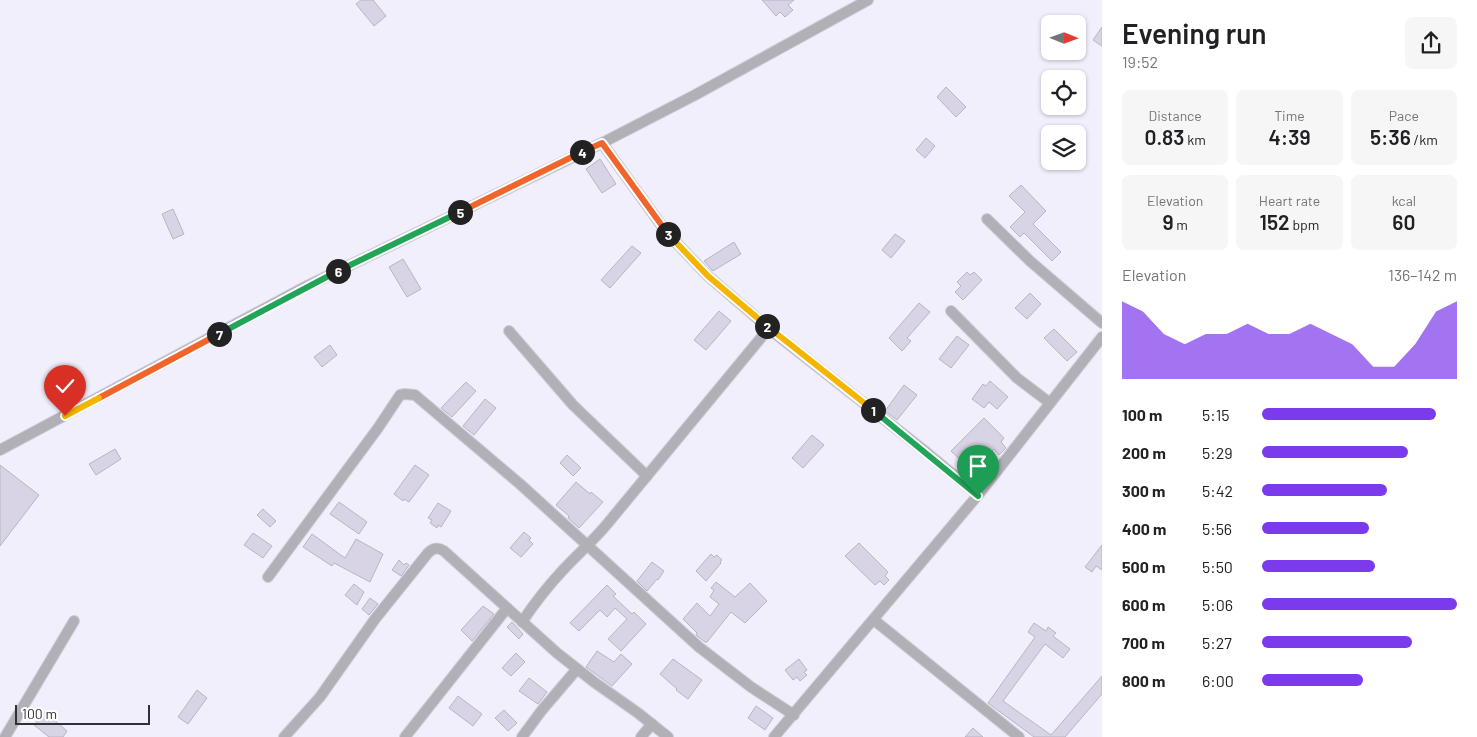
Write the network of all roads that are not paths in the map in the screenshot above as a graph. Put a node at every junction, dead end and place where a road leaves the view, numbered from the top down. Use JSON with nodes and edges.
{"nodes":[{"id":1,"x":868,"y":0,"type":"edge"},
{"id":2,"x":602,"y":143,"type":"junction"},
{"id":3,"x":987,"y":219,"type":"dead end"},
{"id":4,"x":951,"y":310,"type":"dead end"},
{"id":5,"x":1102,"y":324,"type":"edge"},
{"id":6,"x":769,"y":328,"type":"junction"},
{"id":7,"x":509,"y":331,"type":"dead end"},
{"id":8,"x":1102,"y":337,"type":"edge"},
{"id":9,"x":1050,"y":403,"type":"junction"},
{"id":10,"x":0,"y":450,"type":"edge"},
{"id":11,"x":647,"y":476,"type":"junction"},
{"id":12,"x":978,"y":496,"type":"junction"},
{"id":13,"x":589,"y":546,"type":"junction"},
{"id":14,"x":268,"y":577,"type":"dead end"},
{"id":15,"x":507,"y":608,"type":"junction"},
{"id":16,"x":874,"y":620,"type":"junction"},
{"id":17,"x":74,"y":621,"type":"dead end"},
{"id":18,"x":522,"y":622,"type":"junction"},
{"id":19,"x":577,"y":669,"type":"junction"},
{"id":20,"x":794,"y":715,"type":"junction"},
{"id":21,"x":652,"y":724,"type":"junction"},
{"id":22,"x":5,"y":737,"type":"edge"},
{"id":23,"x":284,"y":737,"type":"edge"},
{"id":24,"x":405,"y":737,"type":"edge"},
{"id":25,"x":522,"y":737,"type":"edge"},
{"id":26,"x":641,"y":737,"type":"edge"},
{"id":27,"x":668,"y":737,"type":"edge"},
{"id":28,"x":774,"y":737,"type":"edge"},
{"id":29,"x":1019,"y":737,"type":"edge"}],
"edges":[{"from":1,"to":2,"type":"street"},
{"from":2,"to":6,"type":"street"},
{"from":2,"to":10,"type":"street"},
{"from":3,"to":5,"type":"street"},
{"from":4,"to":9,"type":"street"},
{"from":6,"to":11,"type":"street"},
{"from":6,"to":12,"type":"street"},
{"from":7,"to":11,"type":"street"},
{"from":8,"to":9,"type":"street"},
{"from":9,"to":12,"type":"street"},
{"from":11,"to":13,"type":"street"},
{"from":12,"to":16,"type":"street"},
{"from":13,"to":14,"type":"street"},
{"from":13,"to":18,"type":"street"},
{"from":13,"to":20,"type":"street"},
{"from":15,"to":18,"type":"street"},
{"from":15,"to":23,"type":"street"},
{"from":15,"to":24,"type":"street"},
{"from":16,"to":20,"type":"street"},
{"from":16,"to":29,"type":"street"},
{"from":17,"to":22,"type":"street"},
{"from":18,"to":19,"type":"street"},
{"from":19,"to":21,"type":"street"},
{"from":19,"to":25,"type":"street"},
{"from":20,"to":28,"type":"street"},
{"from":21,"to":26,"type":"street"},
{"from":21,"to":27,"type":"street"}]}
